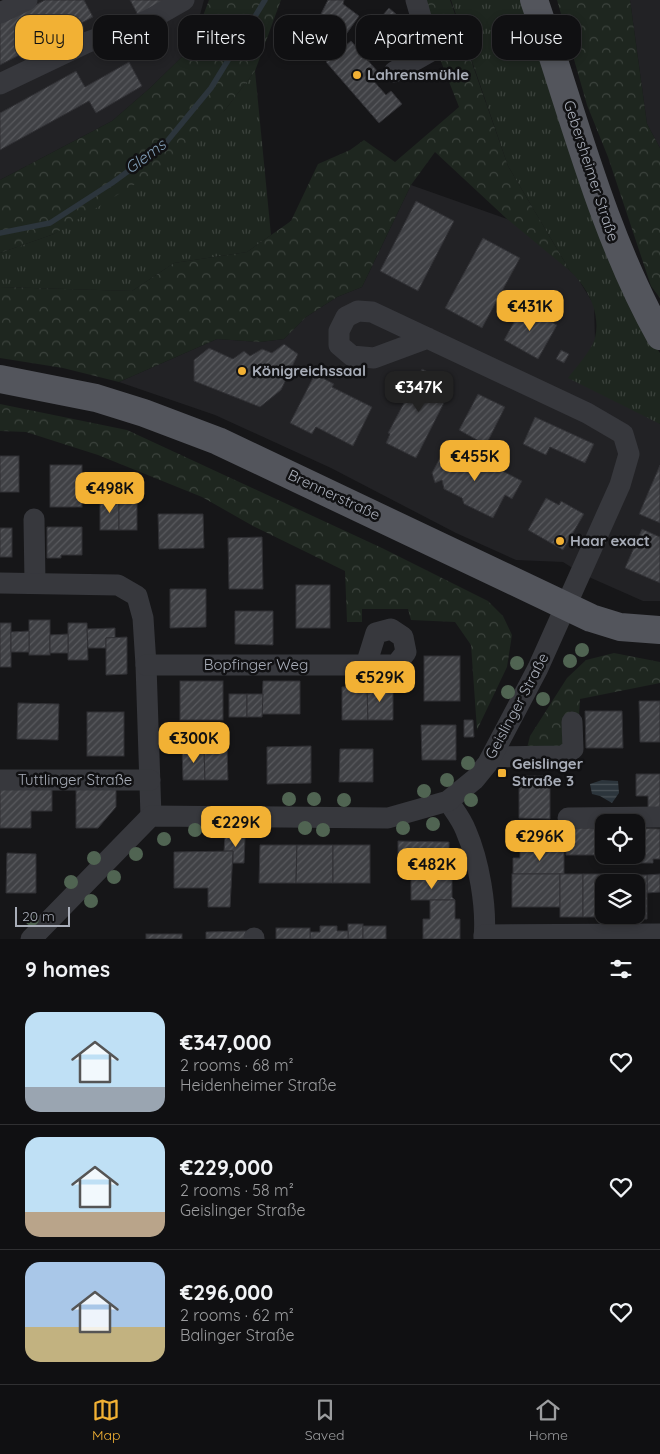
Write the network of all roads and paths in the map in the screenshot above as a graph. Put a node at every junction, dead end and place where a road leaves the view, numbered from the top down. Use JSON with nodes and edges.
{"nodes":[{"id":1,"x":27,"y":0,"type":"edge"},
{"id":2,"x":184,"y":0,"type":"edge"},
{"id":3,"x":416,"y":0,"type":"edge"},
{"id":4,"x":534,"y":0,"type":"edge"},
{"id":5,"x":0,"y":13,"type":"edge"},
{"id":6,"x":394,"y":72,"type":"dead end"},
{"id":7,"x":0,"y":84,"type":"edge"},
{"id":8,"x":660,"y":336,"type":"edge"},
{"id":9,"x":428,"y":338,"type":"dead end"},
{"id":10,"x":0,"y":378,"type":"edge"},
{"id":11,"x":34,"y":519,"type":"dead end"},
{"id":12,"x":0,"y":583,"type":"edge"},
{"id":13,"x":35,"y":583,"type":"junction"},
{"id":14,"x":566,"y":607,"type":"junction"},
{"id":15,"x":660,"y":630,"type":"edge"},
{"id":16,"x":146,"y":665,"type":"junction"},
{"id":17,"x":366,"y":665,"type":"dead end"},
{"id":18,"x":572,"y":722,"type":"dead end"},
{"id":19,"x":492,"y":757,"type":"junction"},
{"id":20,"x":0,"y":780,"type":"edge"},
{"id":21,"x":150,"y":780,"type":"junction"},
{"id":22,"x":448,"y":801,"type":"junction"},
{"id":23,"x":151,"y":816,"type":"junction"},
{"id":24,"x":660,"y":817,"type":"edge"},
{"id":25,"x":568,"y":818,"type":"dead end"},
{"id":26,"x":660,"y":934,"type":"edge"},
{"id":27,"x":484,"y":937,"type":"edge"},
{"id":28,"x":31,"y":939,"type":"edge"}],
"edges":[{"from":1,"to":5,"type":"street"},
{"from":2,"to":7,"type":"street"},
{"from":3,"to":6,"type":"street"},
{"from":4,"to":8,"type":"main road","name":"Gebersheimer Straße"},
{"from":9,"to":14,"type":"street","name":"Geislinger Straße"},
{"from":10,"to":14,"type":"main road","name":"Brennerstraße"},
{"from":11,"to":13,"type":"street"},
{"from":12,"to":13,"type":"street","name":"Tuttlinger Straße"},
{"from":13,"to":16,"type":"street","name":"Tuttlinger Straße"},
{"from":14,"to":15,"type":"main road","name":"Brennerstraße"},
{"from":14,"to":19,"type":"street","name":"Geislinger Straße"},
{"from":16,"to":17,"type":"street","name":"Bopfinger Weg"},
{"from":16,"to":21,"type":"street","name":"Tuttlinger Straße"},
{"from":18,"to":19,"type":"street"},
{"from":19,"to":22,"type":"street","name":"Geislinger Straße"},
{"from":20,"to":21,"type":"street","name":"Tuttlinger Straße"},
{"from":21,"to":23,"type":"street","name":"Tuttlinger Straße"},
{"from":22,"to":23,"type":"street","name":"Geislinger Straße"},
{"from":22,"to":27,"type":"street"},
{"from":23,"to":28,"type":"street"},
{"from":24,"to":25,"type":"street"},
{"from":26,"to":27,"type":"street"}]}
